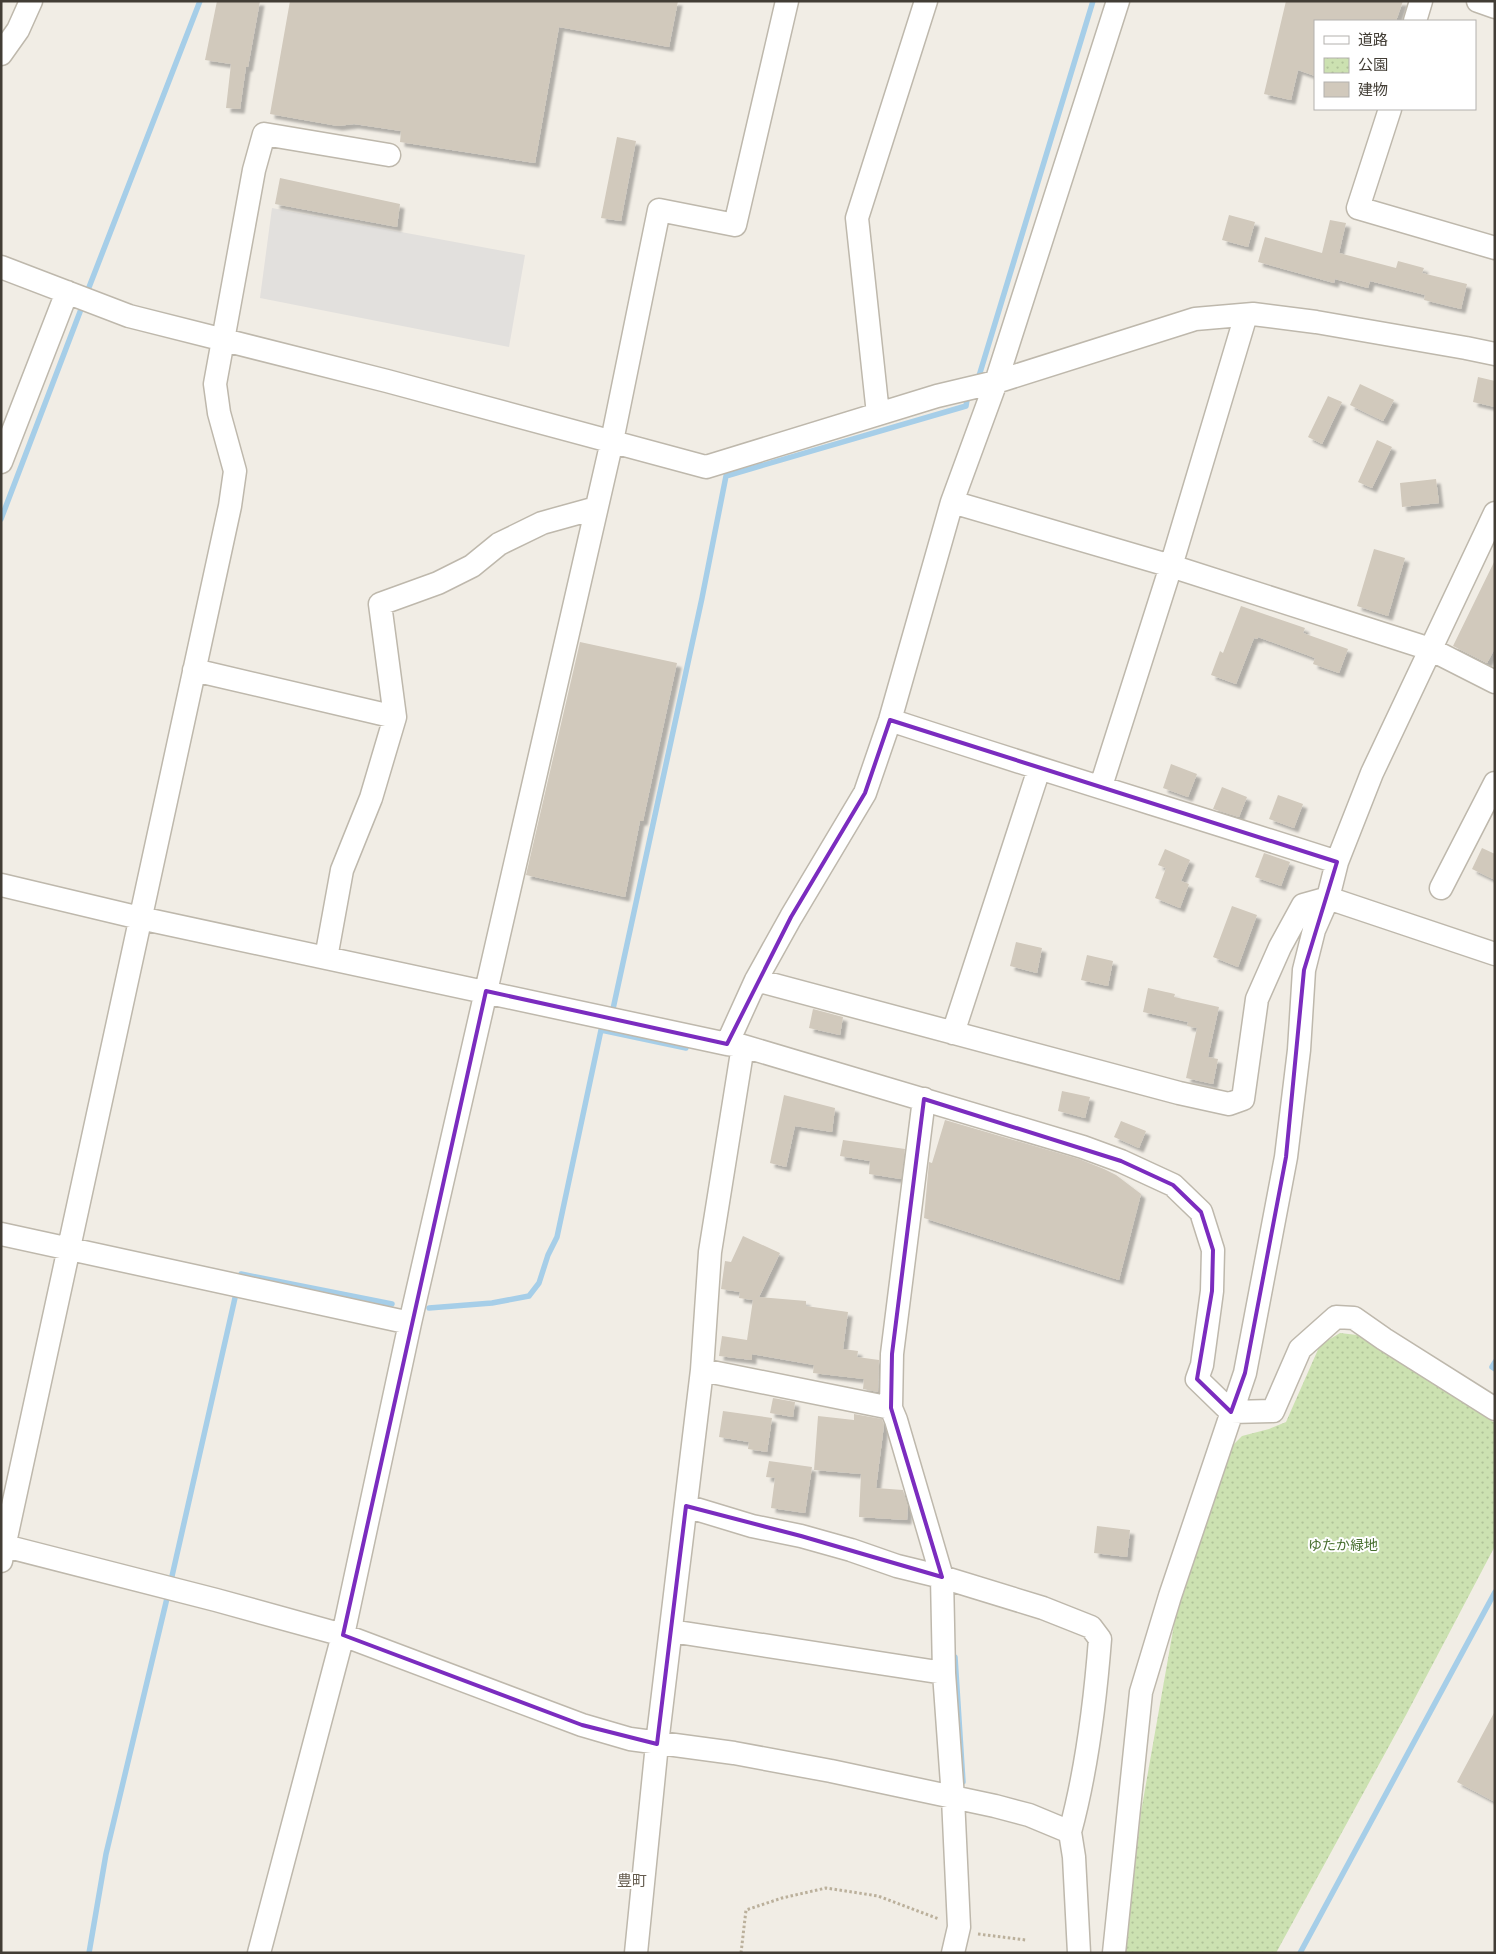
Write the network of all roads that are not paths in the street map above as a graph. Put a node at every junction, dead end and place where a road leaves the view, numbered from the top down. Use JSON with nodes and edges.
{"nodes":[{"id":1,"x":31,"y":1,"type":"edge"},
{"id":2,"x":787,"y":1,"type":"edge"},
{"id":3,"x":926,"y":1,"type":"edge"},
{"id":4,"x":1118,"y":1,"type":"edge"},
{"id":5,"x":1421,"y":1,"type":"edge"},
{"id":6,"x":1478,"y":1,"type":"edge"},
{"id":7,"x":1495,"y":7,"type":"edge"},
{"id":8,"x":1415,"y":20,"type":"edge"},
{"id":9,"x":1,"y":54,"type":"edge"},
{"id":10,"x":1390,"y":110,"type":"edge"},
{"id":11,"x":389,"y":156,"type":"dead end"},
{"id":12,"x":1495,"y":248,"type":"edge"},
{"id":13,"x":1,"y":267,"type":"edge"},
{"id":14,"x":70,"y":294,"type":"junction"},
{"id":15,"x":1246,"y":315,"type":"junction"},
{"id":16,"x":224,"y":340,"type":"junction"},
{"id":17,"x":1495,"y":354,"type":"edge"},
{"id":18,"x":996,"y":382,"type":"junction"},
{"id":19,"x":878,"y":414,"type":"junction"},
{"id":20,"x":612,"y":441,"type":"junction"},
{"id":21,"x":1,"y":462,"type":"edge"},
{"id":22,"x":952,"y":502,"type":"junction"},
{"id":23,"x":596,"y":508,"type":"junction"},
{"id":24,"x":1495,"y":513,"type":"edge"},
{"id":25,"x":1170,"y":566,"type":"junction"},
{"id":26,"x":1430,"y":649,"type":"junction"},
{"id":27,"x":194,"y":670,"type":"junction"},
{"id":28,"x":1495,"y":682,"type":"edge"},
{"id":29,"x":395,"y":717,"type":"junction"},
{"id":30,"x":890,"y":720,"type":"junction"},
{"id":31,"x":1039,"y":769,"type":"junction"},
{"id":32,"x":1495,"y":783,"type":"edge"},
{"id":33,"x":1101,"y":786,"type":"junction"},
{"id":34,"x":1337,"y":862,"type":"junction"},
{"id":35,"x":1,"y":885,"type":"edge"},
{"id":36,"x":1441,"y":888,"type":"dead end"},
{"id":37,"x":1328,"y":898,"type":"junction"},
{"id":38,"x":140,"y":918,"type":"junction"},
{"id":39,"x":1495,"y":954,"type":"edge"},
{"id":40,"x":326,"y":958,"type":"junction"},
{"id":41,"x":756,"y":980,"type":"junction"},
{"id":42,"x":486,"y":992,"type":"junction"},
{"id":43,"x":953,"y":1033,"type":"junction"},
{"id":44,"x":735,"y":1045,"type":"junction"},
{"id":45,"x":923,"y":1106,"type":"junction"},
{"id":46,"x":1,"y":1234,"type":"edge"},
{"id":47,"x":68,"y":1248,"type":"junction"},
{"id":48,"x":410,"y":1323,"type":"junction"},
{"id":49,"x":702,"y":1370,"type":"junction"},
{"id":50,"x":891,"y":1408,"type":"junction"},
{"id":51,"x":1495,"y":1409,"type":"edge"},
{"id":52,"x":1231,"y":1412,"type":"junction"},
{"id":53,"x":686,"y":1506,"type":"junction"},
{"id":54,"x":2,"y":1551,"type":"edge"},
{"id":55,"x":948,"y":1579,"type":"junction"},
{"id":56,"x":671,"y":1631,"type":"junction"},
{"id":57,"x":343,"y":1635,"type":"junction"},
{"id":58,"x":944,"y":1673,"type":"junction"},
{"id":59,"x":657,"y":1744,"type":"junction"},
{"id":60,"x":953,"y":1798,"type":"junction"},
{"id":61,"x":1070,"y":1832,"type":"junction"},
{"id":62,"x":259,"y":1953,"type":"edge"},
{"id":63,"x":636,"y":1953,"type":"edge"},
{"id":64,"x":953,"y":1953,"type":"edge"},
{"id":65,"x":1080,"y":1953,"type":"edge"},
{"id":66,"x":1114,"y":1953,"type":"edge"}],
"edges":[{"from":1,"to":9,"type":"street"},
{"from":2,"to":20,"type":"street"},
{"from":3,"to":19,"type":"street"},
{"from":4,"to":18,"type":"street"},
{"from":5,"to":8,"type":"street"},
{"from":6,"to":7,"type":"street"},
{"from":10,"to":12,"type":"street"},
{"from":11,"to":16,"type":"street"},
{"from":13,"to":14,"type":"street"},
{"from":14,"to":16,"type":"street"},
{"from":14,"to":21,"type":"street"},
{"from":15,"to":17,"type":"street"},
{"from":15,"to":18,"type":"street"},
{"from":15,"to":25,"type":"street"},
{"from":16,"to":20,"type":"street"},
{"from":16,"to":27,"type":"street"},
{"from":18,"to":19,"type":"street"},
{"from":18,"to":22,"type":"street"},
{"from":19,"to":20,"type":"street"},
{"from":20,"to":23,"type":"street"},
{"from":22,"to":25,"type":"street"},
{"from":22,"to":30,"type":"street"},
{"from":23,"to":29,"type":"street"},
{"from":23,"to":42,"type":"street"},
{"from":24,"to":26,"type":"street"},
{"from":25,"to":26,"type":"street"},
{"from":25,"to":33,"type":"street"},
{"from":26,"to":28,"type":"street"},
{"from":26,"to":34,"type":"street"},
{"from":27,"to":29,"type":"street"},
{"from":27,"to":38,"type":"street"},
{"from":29,"to":40,"type":"street"},
{"from":30,"to":31,"type":"street"},
{"from":30,"to":41,"type":"street"},
{"from":31,"to":33,"type":"street"},
{"from":31,"to":43,"type":"street"},
{"from":32,"to":36,"type":"street"},
{"from":33,"to":34,"type":"street"},
{"from":34,"to":37,"type":"street"},
{"from":35,"to":38,"type":"street"},
{"from":37,"to":39,"type":"street"},
{"from":37,"to":43,"type":"street"},
{"from":37,"to":52,"type":"street"},
{"from":38,"to":40,"type":"street"},
{"from":38,"to":47,"type":"street"},
{"from":40,"to":42,"type":"street"},
{"from":41,"to":43,"type":"street"},
{"from":41,"to":44,"type":"street"},
{"from":42,"to":44,"type":"street"},
{"from":42,"to":48,"type":"street"},
{"from":44,"to":45,"type":"street"},
{"from":44,"to":49,"type":"street"},
{"from":45,"to":50,"type":"street"},
{"from":45,"to":52,"type":"street"},
{"from":46,"to":47,"type":"street"},
{"from":47,"to":48,"type":"street"},
{"from":47,"to":54,"type":"street"},
{"from":48,"to":57,"type":"street"},
{"from":49,"to":50,"type":"street"},
{"from":49,"to":53,"type":"street"},
{"from":50,"to":55,"type":"street"},
{"from":51,"to":52,"type":"street"},
{"from":52,"to":66,"type":"street"},
{"from":53,"to":55,"type":"street"},
{"from":53,"to":56,"type":"street"},
{"from":54,"to":57,"type":"street"},
{"from":55,"to":58,"type":"street"},
{"from":55,"to":61,"type":"street"},
{"from":56,"to":58,"type":"street"},
{"from":56,"to":59,"type":"street"},
{"from":57,"to":59,"type":"street"},
{"from":57,"to":62,"type":"street"},
{"from":58,"to":60,"type":"street"},
{"from":59,"to":60,"type":"street"},
{"from":59,"to":63,"type":"street"},
{"from":60,"to":61,"type":"street"},
{"from":60,"to":64,"type":"street"},
{"from":61,"to":65,"type":"street"}]}
